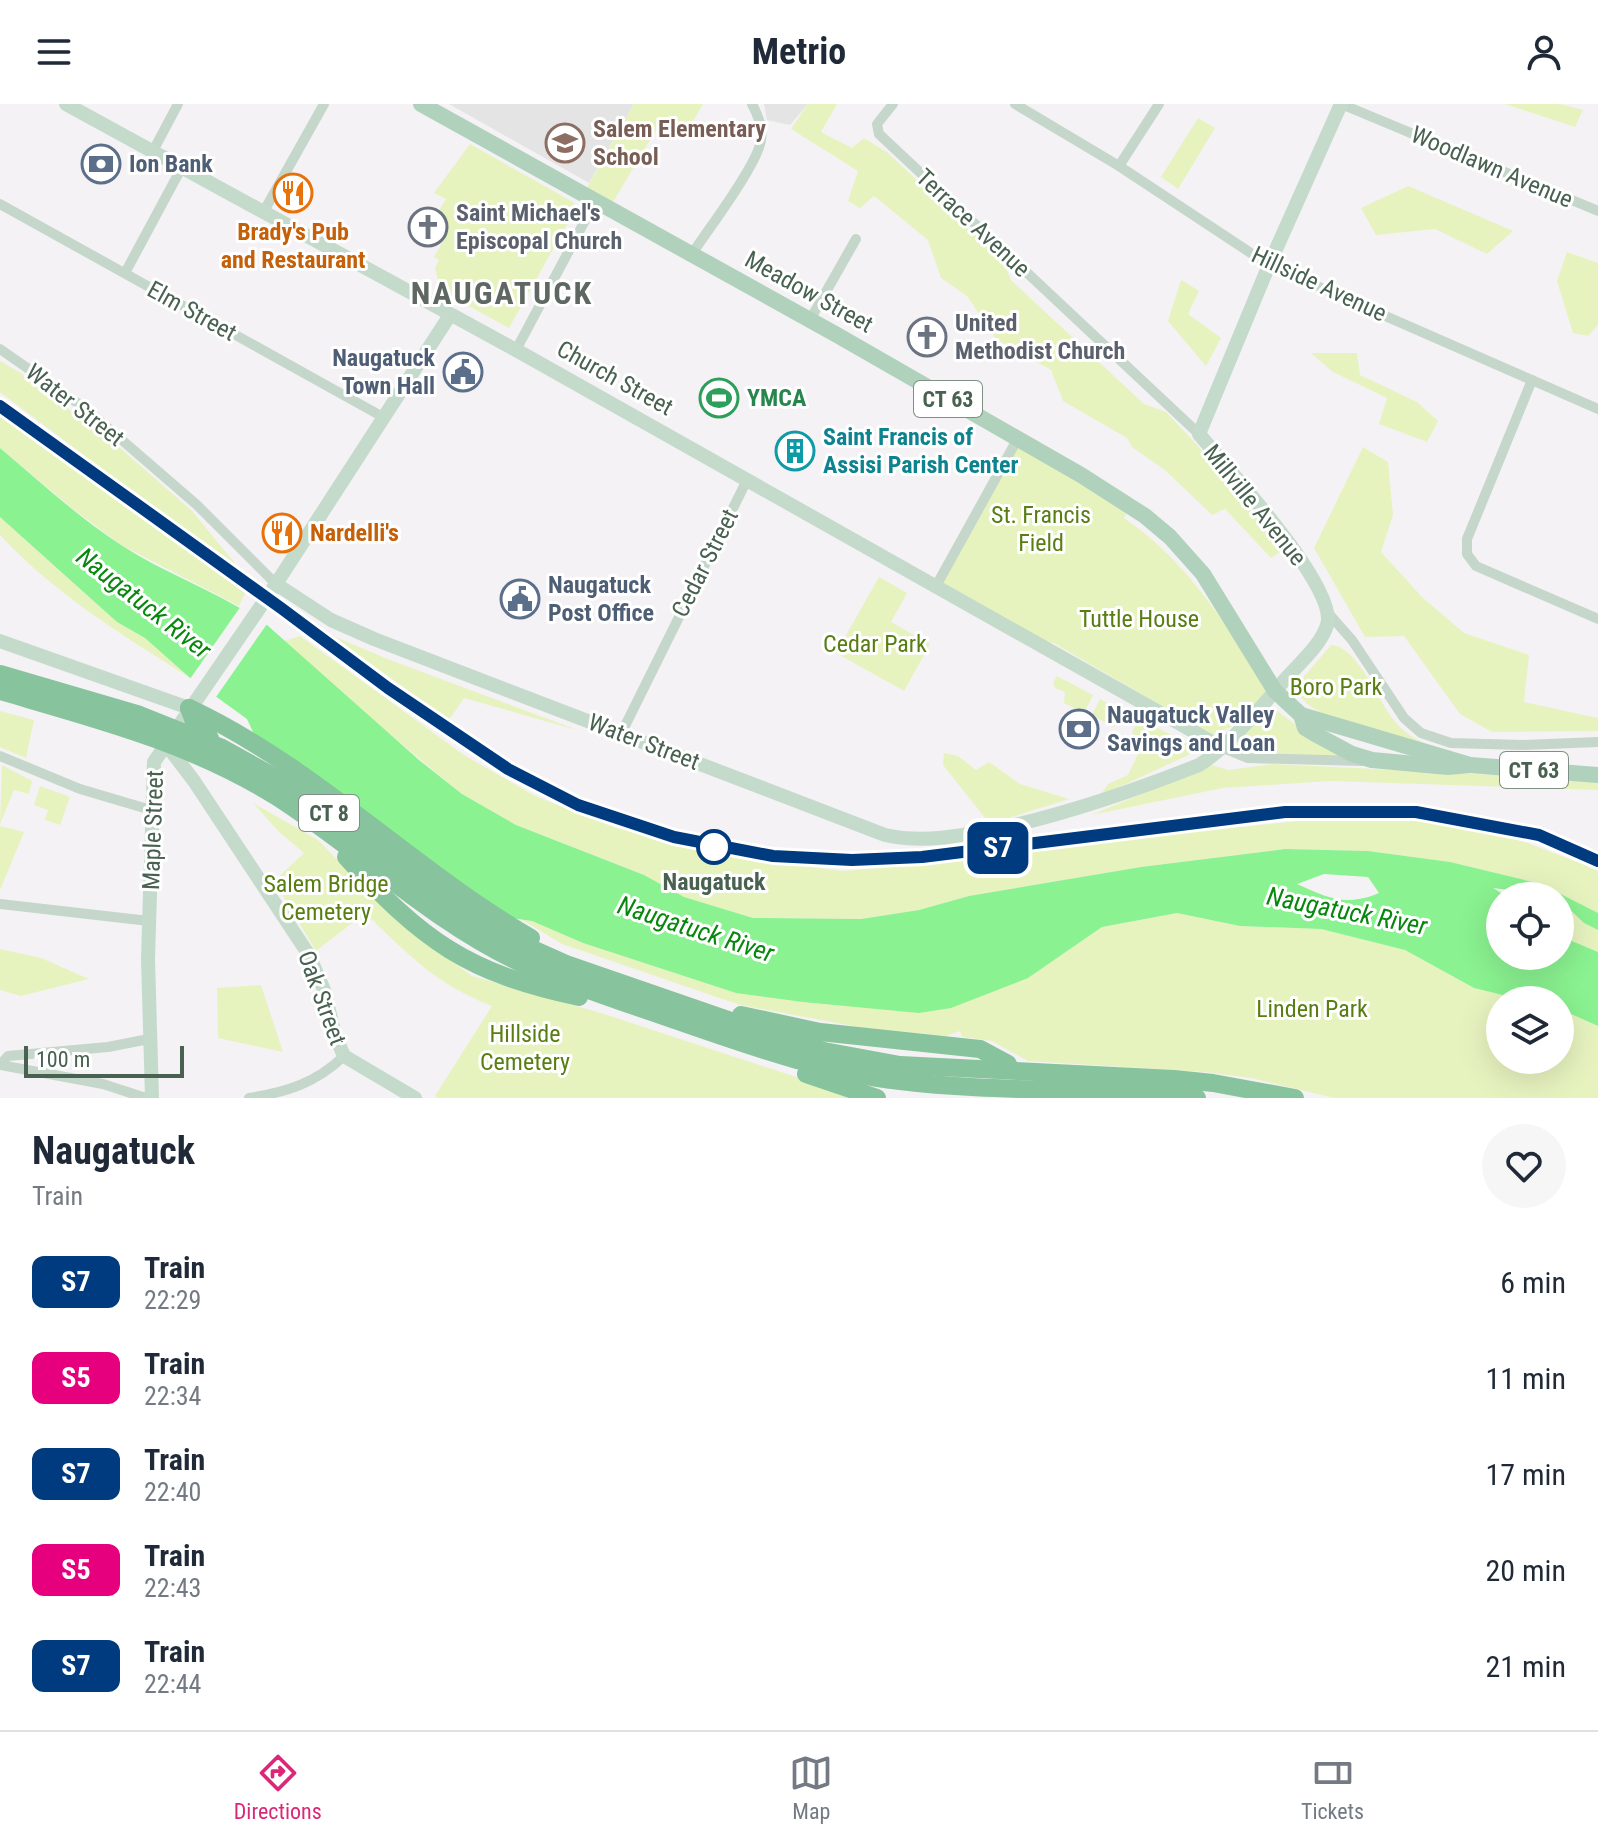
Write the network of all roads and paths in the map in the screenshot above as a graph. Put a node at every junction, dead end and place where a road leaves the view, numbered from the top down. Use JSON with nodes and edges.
{"nodes":[{"id":1,"x":66,"y":104,"type":"edge"},
{"id":2,"x":178,"y":104,"type":"edge"},
{"id":3,"x":324,"y":104,"type":"edge"},
{"id":4,"x":421,"y":104,"type":"edge"},
{"id":5,"x":752,"y":104,"type":"edge"},
{"id":6,"x":893,"y":104,"type":"edge"},
{"id":7,"x":1015,"y":104,"type":"edge"},
{"id":8,"x":1159,"y":104,"type":"edge"},
{"id":9,"x":1341,"y":104,"type":"edge"},
{"id":10,"x":153,"y":151,"type":"junction"},
{"id":11,"x":1119,"y":166,"type":"junction"},
{"id":12,"x":182,"y":167,"type":"junction"},
{"id":13,"x":596,"y":200,"type":"junction"},
{"id":14,"x":0,"y":204,"type":"edge"},
{"id":15,"x":264,"y":211,"type":"junction"},
{"id":16,"x":1598,"y":211,"type":"edge"},
{"id":17,"x":856,"y":239,"type":"dead end"},
{"id":18,"x":692,"y":254,"type":"junction"},
{"id":19,"x":1269,"y":265,"type":"junction"},
{"id":20,"x":125,"y":273,"type":"junction"},
{"id":21,"x":450,"y":315,"type":"junction"},
{"id":22,"x":810,"y":320,"type":"junction"},
{"id":23,"x":0,"y":349,"type":"edge"},
{"id":24,"x":516,"y":350,"type":"junction"},
{"id":25,"x":1532,"y":380,"type":"junction"},
{"id":26,"x":1598,"y":409,"type":"edge"},
{"id":27,"x":383,"y":417,"type":"junction"},
{"id":28,"x":1199,"y":434,"type":"junction"},
{"id":29,"x":1018,"y":438,"type":"junction"},
{"id":30,"x":747,"y":480,"type":"junction"},
{"id":31,"x":276,"y":584,"type":"junction"},
{"id":32,"x":936,"y":586,"type":"junction"},
{"id":33,"x":1329,"y":614,"type":"junction"},
{"id":34,"x":1598,"y":619,"type":"edge"},
{"id":35,"x":0,"y":641,"type":"edge"},
{"id":36,"x":0,"y":674,"type":"edge"},
{"id":37,"x":0,"y":691,"type":"edge"},
{"id":38,"x":1275,"y":691,"type":"junction"},
{"id":39,"x":0,"y":701,"type":"edge"},
{"id":40,"x":189,"y":708,"type":"junction"},
{"id":41,"x":1301,"y":715,"type":"junction"},
{"id":42,"x":138,"y":723,"type":"junction"},
{"id":43,"x":621,"y":734,"type":"junction"},
{"id":44,"x":1598,"y":742,"type":"edge"},
{"id":45,"x":165,"y":743,"type":"junction"},
{"id":46,"x":1221,"y":747,"type":"junction"},
{"id":47,"x":0,"y":756,"type":"edge"},
{"id":48,"x":1372,"y":760,"type":"junction"},
{"id":49,"x":1470,"y":765,"type":"junction"},
{"id":50,"x":1598,"y":775,"type":"edge"},
{"id":51,"x":151,"y":810,"type":"junction"},
{"id":52,"x":0,"y":904,"type":"edge"},
{"id":53,"x":149,"y":921,"type":"junction"},
{"id":54,"x":503,"y":937,"type":"junction"},
{"id":55,"x":676,"y":1003,"type":"junction"},
{"id":56,"x":652,"y":1012,"type":"junction"},
{"id":57,"x":708,"y":1032,"type":"junction"},
{"id":58,"x":149,"y":1039,"type":"junction"},
{"id":59,"x":344,"y":1056,"type":"junction"},
{"id":60,"x":1008,"y":1064,"type":"junction"},
{"id":61,"x":0,"y":1065,"type":"edge"},
{"id":62,"x":1059,"y":1082,"type":"junction"},
{"id":63,"x":396,"y":1093,"type":"edge"},
{"id":64,"x":146,"y":1098,"type":"edge"},
{"id":65,"x":152,"y":1098,"type":"edge"},
{"id":66,"x":249,"y":1098,"type":"edge"},
{"id":67,"x":415,"y":1098,"type":"edge"},
{"id":68,"x":877,"y":1098,"type":"edge"},
{"id":69,"x":1016,"y":1098,"type":"edge"},
{"id":70,"x":1029,"y":1098,"type":"edge"},
{"id":71,"x":1197,"y":1098,"type":"edge"},
{"id":72,"x":1295,"y":1098,"type":"edge"}],
"edges":[{"from":1,"to":10,"type":"street","name":"Church Street"},
{"from":2,"to":10,"type":"street"},
{"from":3,"to":15,"type":"street"},
{"from":4,"to":13,"type":"main road","name":"Meadow Street","number":"CT 63"},
{"from":5,"to":18,"type":"street"},
{"from":6,"to":28,"type":"street","name":"Terrace Avenue"},
{"from":7,"to":11,"type":"street","name":"Hillside Avenue"},
{"from":8,"to":11,"type":"street"},
{"from":9,"to":16,"type":"street","name":"Woodlawn Avenue"},
{"from":9,"to":19,"type":"street","name":"Millville Avenue"},
{"from":10,"to":12,"type":"street","name":"Church Street"},
{"from":11,"to":19,"type":"street","name":"Hillside Avenue"},
{"from":12,"to":15,"type":"street","name":"Church Street"},
{"from":12,"to":20,"type":"street"},
{"from":13,"to":18,"type":"main road","name":"Meadow Street","number":"CT 63"},
{"from":13,"to":24,"type":"street"},
{"from":14,"to":20,"type":"street","name":"Elm Street"},
{"from":15,"to":21,"type":"street","name":"Church Street"},
{"from":17,"to":22,"type":"street"},
{"from":18,"to":22,"type":"main road","name":"Meadow Street","number":"CT 63"},
{"from":19,"to":25,"type":"street","name":"Hillside Avenue"},
{"from":19,"to":28,"type":"street","name":"Millville Avenue"},
{"from":20,"to":27,"type":"street","name":"Elm Street"},
{"from":21,"to":24,"type":"street","name":"Church Street"},
{"from":21,"to":27,"type":"street","name":"Maple Street"},
{"from":22,"to":29,"type":"main road","name":"Meadow Street","number":"CT 63"},
{"from":23,"to":31,"type":"street","name":"Water Street"},
{"from":24,"to":30,"type":"street","name":"Church Street"},
{"from":25,"to":26,"type":"street","name":"Hillside Avenue"},
{"from":25,"to":34,"type":"street"},
{"from":27,"to":31,"type":"street","name":"Maple Street"},
{"from":28,"to":33,"type":"street","name":"Millville Avenue"},
{"from":29,"to":32,"type":"street"},
{"from":29,"to":38,"type":"main road","name":"Meadow Street","number":"CT 63"},
{"from":30,"to":32,"type":"street","name":"Church Street"},
{"from":30,"to":43,"type":"street","name":"Cedar Street"},
{"from":31,"to":40,"type":"street","name":"Maple Street"},
{"from":31,"to":43,"type":"street","name":"Water Street"},
{"from":32,"to":46,"type":"street","name":"Church Street"},
{"from":33,"to":38,"type":"street"},
{"from":33,"to":44,"type":"street"},
{"from":35,"to":40,"type":"street"},
{"from":36,"to":42,"type":"highway","number":"CT 8"},
{"from":37,"to":42,"type":"highway","number":"CT 8"},
{"from":38,"to":41,"type":"main road","number":"CT 63"},
{"from":38,"to":46,"type":"street"},
{"from":39,"to":42,"type":"highway"},
{"from":40,"to":45,"type":"street","name":"Maple Street"},
{"from":40,"to":54,"type":"highway"},
{"from":40,"to":56,"type":"highway"},
{"from":41,"to":48,"type":"main road"},
{"from":41,"to":49,"type":"main road","number":"CT 63"},
{"from":42,"to":54,"type":"highway","number":"CT 8"},
{"from":43,"to":46,"type":"street","name":"Water Street"},
{"from":45,"to":51,"type":"street","name":"Maple Street"},
{"from":45,"to":59,"type":"street","name":"Oak Street"},
{"from":46,"to":48,"type":"street"},
{"from":47,"to":51,"type":"street"},
{"from":48,"to":49,"type":"main road"},
{"from":49,"to":50,"type":"main road","number":"CT 63"},
{"from":51,"to":53,"type":"street","name":"Maple Street"},
{"from":52,"to":53,"type":"street"},
{"from":53,"to":58,"type":"street","name":"Maple Street"},
{"from":54,"to":55,"type":"highway","number":"CT 8"},
{"from":54,"to":56,"type":"highway","number":"CT 8"},
{"from":55,"to":60,"type":"highway"},
{"from":55,"to":62,"type":"highway","number":"CT 8"},
{"from":56,"to":57,"type":"highway","number":"CT 8"},
{"from":57,"to":62,"type":"highway","number":"CT 8"},
{"from":57,"to":68,"type":"highway"},
{"from":58,"to":61,"type":"street"},
{"from":58,"to":65,"type":"street","name":"Maple Street"},
{"from":59,"to":63,"type":"street"},
{"from":59,"to":66,"type":"street"},
{"from":60,"to":69,"type":"street"},
{"from":60,"to":70,"type":"street"},
{"from":61,"to":64,"type":"street"},
{"from":62,"to":71,"type":"highway","number":"CT 8"},
{"from":62,"to":72,"type":"highway","number":"CT 8"},
{"from":63,"to":67,"type":"street"}]}
